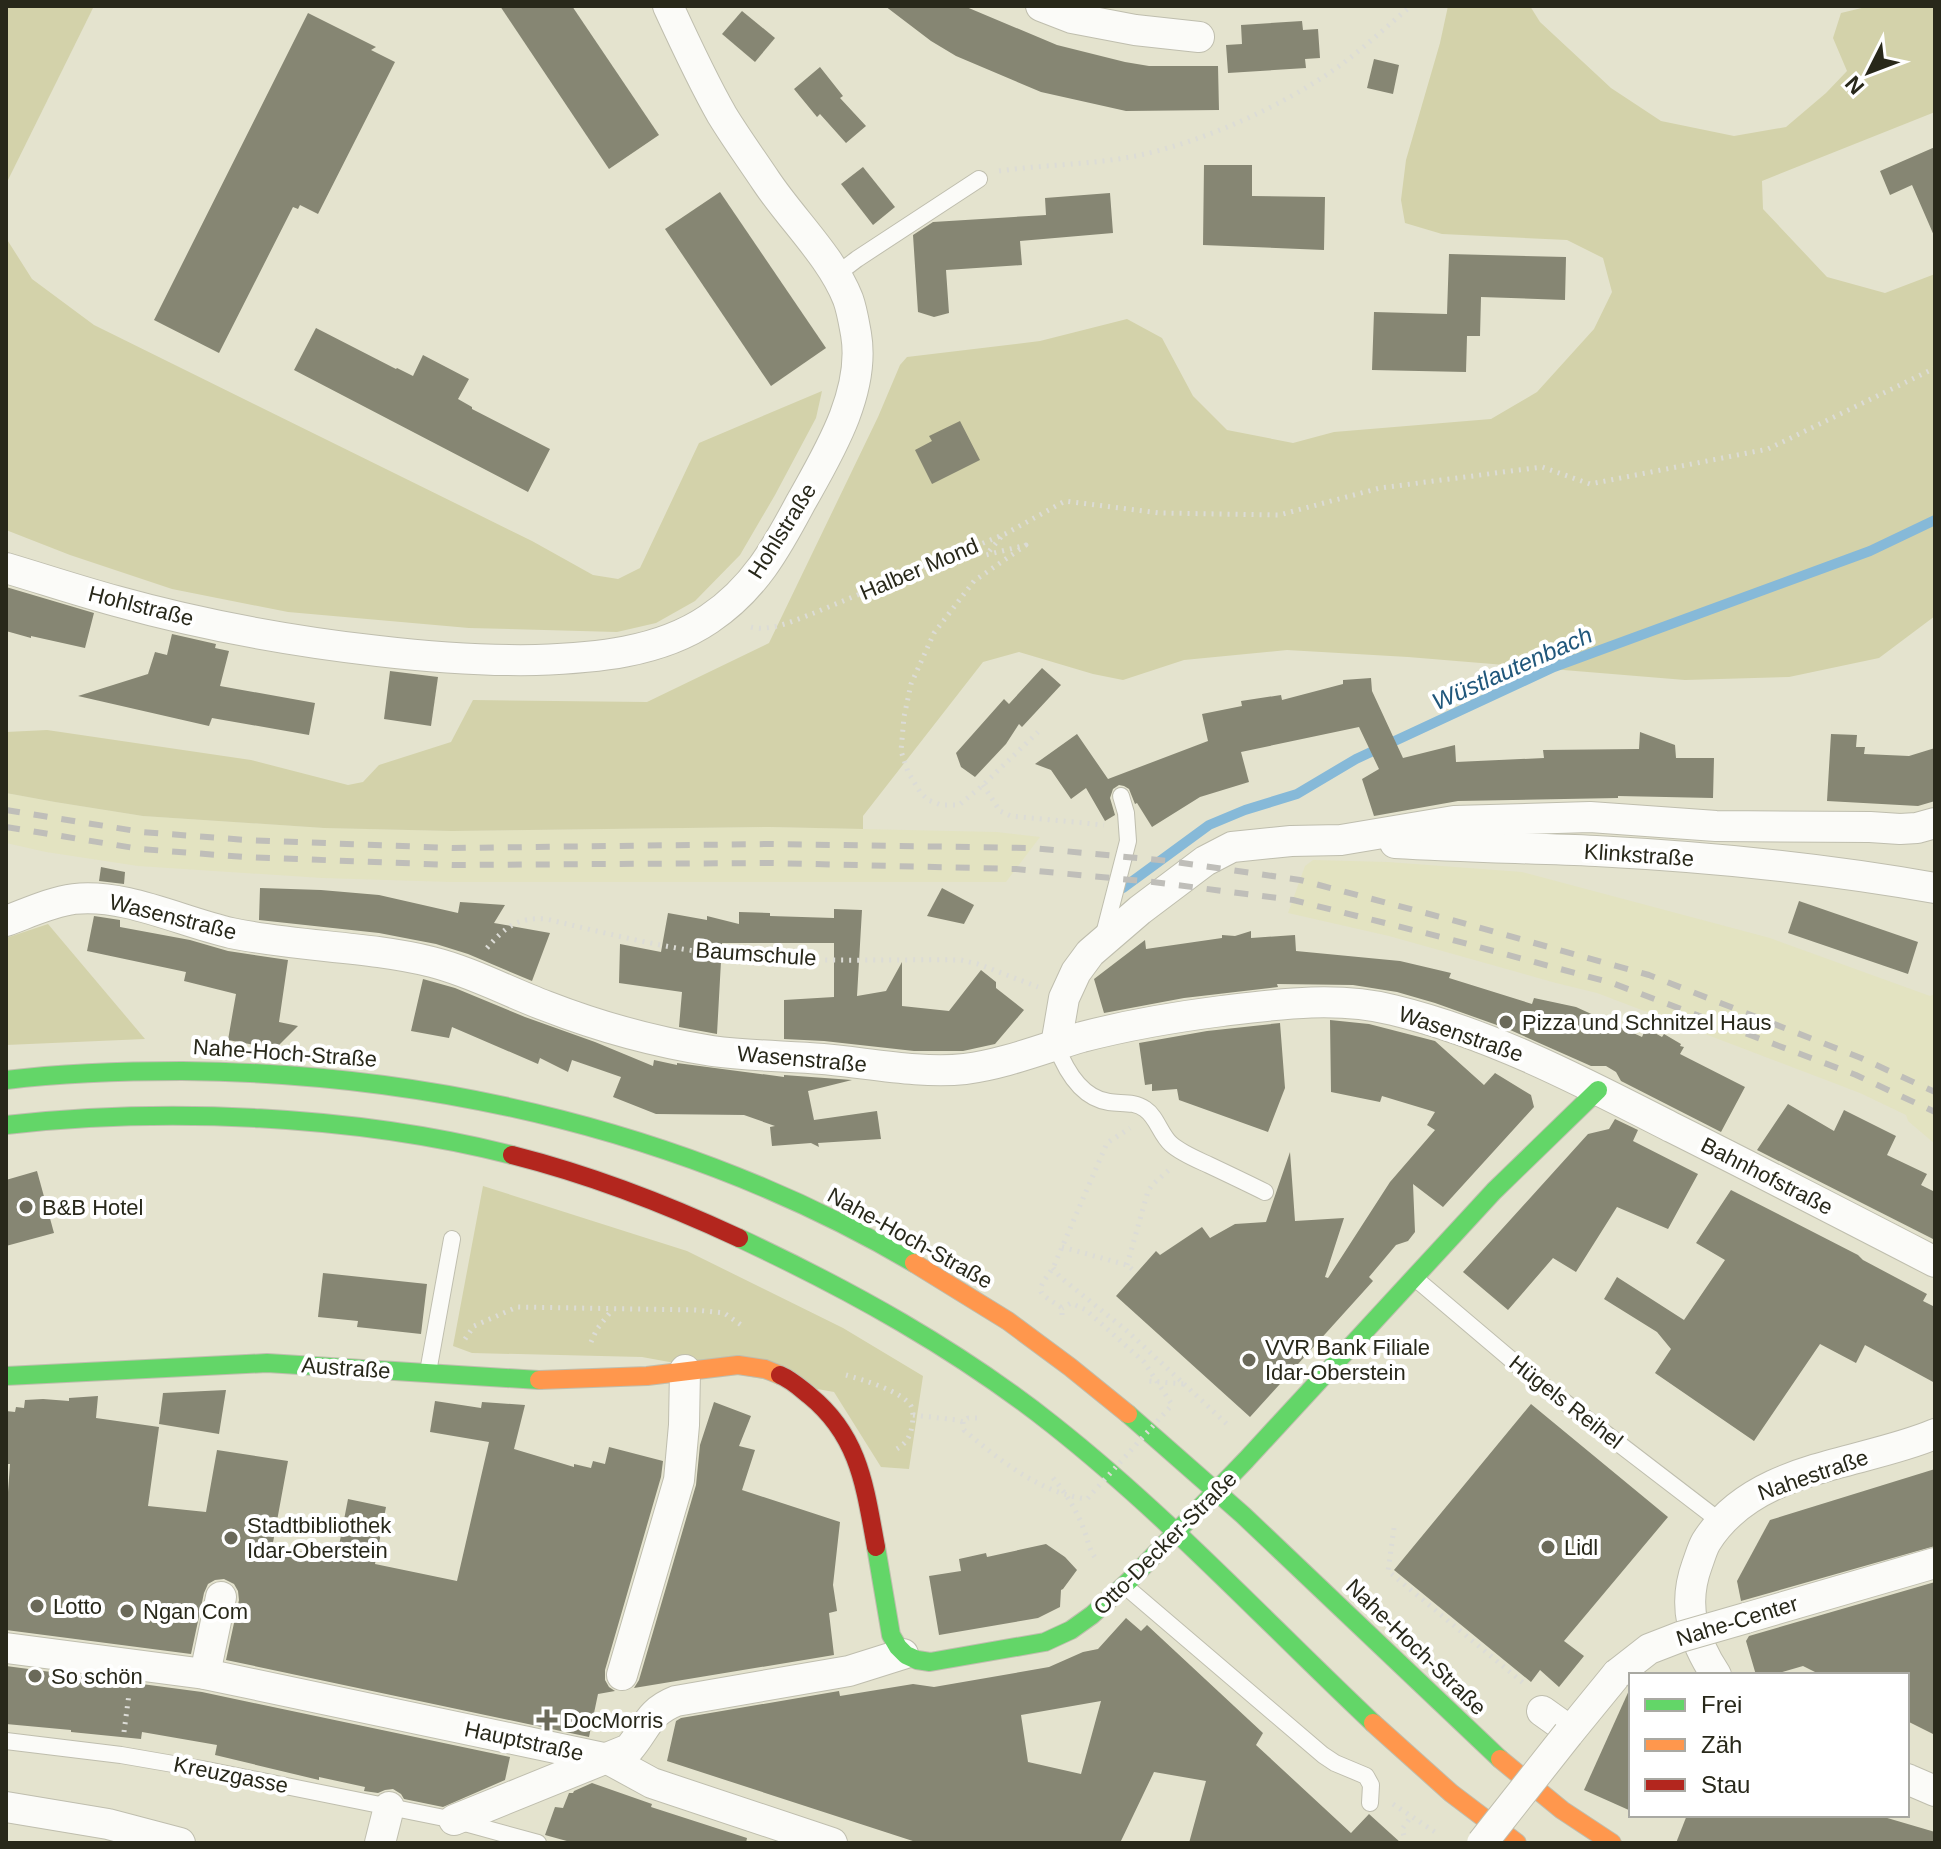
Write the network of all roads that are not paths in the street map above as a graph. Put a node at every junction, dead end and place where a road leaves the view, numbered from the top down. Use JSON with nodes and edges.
{"nodes":[{"id":1,"x":668,"y":6,"type":"edge"},
{"id":2,"x":1041,"y":6,"type":"edge"},
{"id":3,"x":1199,"y":37,"type":"dead end"},
{"id":4,"x":979,"y":179,"type":"road end"},
{"id":5,"x":836,"y":275,"type":"junction"},
{"id":6,"x":6,"y":568,"type":"edge"},
{"id":7,"x":1121,"y":796,"type":"dead end"},
{"id":8,"x":1935,"y":823,"type":"edge"},
{"id":9,"x":1341,"y":840,"type":"junction"},
{"id":10,"x":1935,"y":888,"type":"edge"},
{"id":11,"x":6,"y":921,"type":"edge"},
{"id":12,"x":1102,"y":942,"type":"junction"},
{"id":13,"x":1056,"y":1045,"type":"junction"},
{"id":14,"x":6,"y":1080,"type":"edge"},
{"id":15,"x":1598,"y":1090,"type":"junction"},
{"id":16,"x":6,"y":1125,"type":"edge"},
{"id":17,"x":1265,"y":1192,"type":"dead end"},
{"id":18,"x":452,"y":1239,"type":"dead end"},
{"id":19,"x":1935,"y":1262,"type":"edge"},
{"id":20,"x":1414,"y":1278,"type":"junction"},
{"id":21,"x":685,"y":1370,"type":"junction"},
{"id":22,"x":428,"y":1373,"type":"junction"},
{"id":23,"x":6,"y":1376,"type":"edge"},
{"id":24,"x":1935,"y":1434,"type":"edge"},
{"id":25,"x":1217,"y":1492,"type":"junction"},
{"id":26,"x":1721,"y":1522,"type":"junction"},
{"id":27,"x":1175,"y":1534,"type":"junction"},
{"id":28,"x":1935,"y":1563,"type":"edge"},
{"id":29,"x":1124,"y":1585,"type":"junction"},
{"id":30,"x":221,"y":1597,"type":"dead end"},
{"id":31,"x":6,"y":1648,"type":"edge"},
{"id":32,"x":903,"y":1654,"type":"junction"},
{"id":33,"x":1715,"y":1673,"type":"edge"},
{"id":34,"x":205,"y":1674,"type":"junction"},
{"id":35,"x":622,"y":1675,"type":"dead end"},
{"id":36,"x":1536,"y":1700,"type":"road end"},
{"id":37,"x":1569,"y":1732,"type":"junction"},
{"id":38,"x":6,"y":1741,"type":"edge"},
{"id":39,"x":608,"y":1759,"type":"junction"},
{"id":40,"x":1909,"y":1780,"type":"edge"},
{"id":41,"x":1935,"y":1791,"type":"edge"},
{"id":42,"x":1370,"y":1803,"type":"dead end"},
{"id":43,"x":6,"y":1807,"type":"edge"},
{"id":44,"x":389,"y":1807,"type":"junction"},
{"id":45,"x":454,"y":1820,"type":"junction"},
{"id":46,"x":180,"y":1843,"type":"edge"},
{"id":47,"x":380,"y":1843,"type":"edge"},
{"id":48,"x":538,"y":1843,"type":"edge"},
{"id":49,"x":832,"y":1843,"type":"edge"},
{"id":50,"x":1482,"y":1843,"type":"edge"},
{"id":51,"x":1517,"y":1843,"type":"edge"},
{"id":52,"x":1612,"y":1843,"type":"edge"}],
"edges":[{"from":1,"to":5,"type":"street","name":"Hohlstraße"},
{"from":2,"to":3,"type":"street"},
{"from":4,"to":5,"type":"lane"},
{"from":5,"to":6,"type":"street","name":"Hohlstraße"},
{"from":7,"to":12,"type":"lane"},
{"from":8,"to":9,"type":"street"},
{"from":9,"to":10,"type":"street","name":"Klinkstraße"},
{"from":9,"to":12,"type":"street"},
{"from":11,"to":13,"type":"street","name":"Wasenstraße"},
{"from":12,"to":13,"type":"street"},
{"from":13,"to":15,"type":"street","name":"Wasenstraße"},
{"from":13,"to":17,"type":"lane"},
{"from":14,"to":25,"type":"main road","name":"Nahe-Hoch-Straße"},
{"from":15,"to":19,"type":"street","name":"Bahnhofstraße"},
{"from":15,"to":20,"type":"main road","name":"Otto-Decker-Straße"},
{"from":16,"to":27,"type":"main road"},
{"from":18,"to":22,"type":"lane"},
{"from":20,"to":25,"type":"main road","name":"Otto-Decker-Straße"},
{"from":20,"to":26,"type":"lane","name":"Hügels Reihel"},
{"from":21,"to":22,"type":"main road","name":"Austraße"},
{"from":21,"to":32,"type":"main road","name":"Austraße"},
{"from":21,"to":35,"type":"street"},
{"from":22,"to":23,"type":"main road","name":"Austraße"},
{"from":24,"to":26,"type":"street","name":"Nahestraße"},
{"from":25,"to":27,"type":"main road","name":"Otto-Decker-Straße"},
{"from":25,"to":52,"type":"main road","name":"Nahe-Hoch-Straße"},
{"from":26,"to":33,"type":"street","name":"Nahestraße"},
{"from":27,"to":29,"type":"main road","name":"Otto-Decker-Straße"},
{"from":27,"to":51,"type":"main road"},
{"from":28,"to":37,"type":"street","name":"Nahe-Center","bridge":true},
{"from":29,"to":32,"type":"main road","name":"Otto-Decker-Straße"},
{"from":29,"to":42,"type":"lane"},
{"from":30,"to":34,"type":"street"},
{"from":31,"to":34,"type":"street","name":"Hauptstraße"},
{"from":32,"to":39,"type":"street","name":"Otto-Decker-Straße"},
{"from":34,"to":39,"type":"street","name":"Hauptstraße"},
{"from":36,"to":37,"type":"street"},
{"from":37,"to":50,"type":"street","name":"Nahe-Center","bridge":true},
{"from":38,"to":44,"type":"lane","name":"Kreuzgasse"},
{"from":39,"to":45,"type":"street"},
{"from":39,"to":49,"type":"street","name":"Hauptstraße"},
{"from":40,"to":41,"type":"street"},
{"from":43,"to":46,"type":"street"},
{"from":44,"to":45,"type":"lane","name":"Kreuzgasse"},
{"from":44,"to":47,"type":"street"},
{"from":45,"to":48,"type":"lane","name":"Kreuzgasse"}]}
